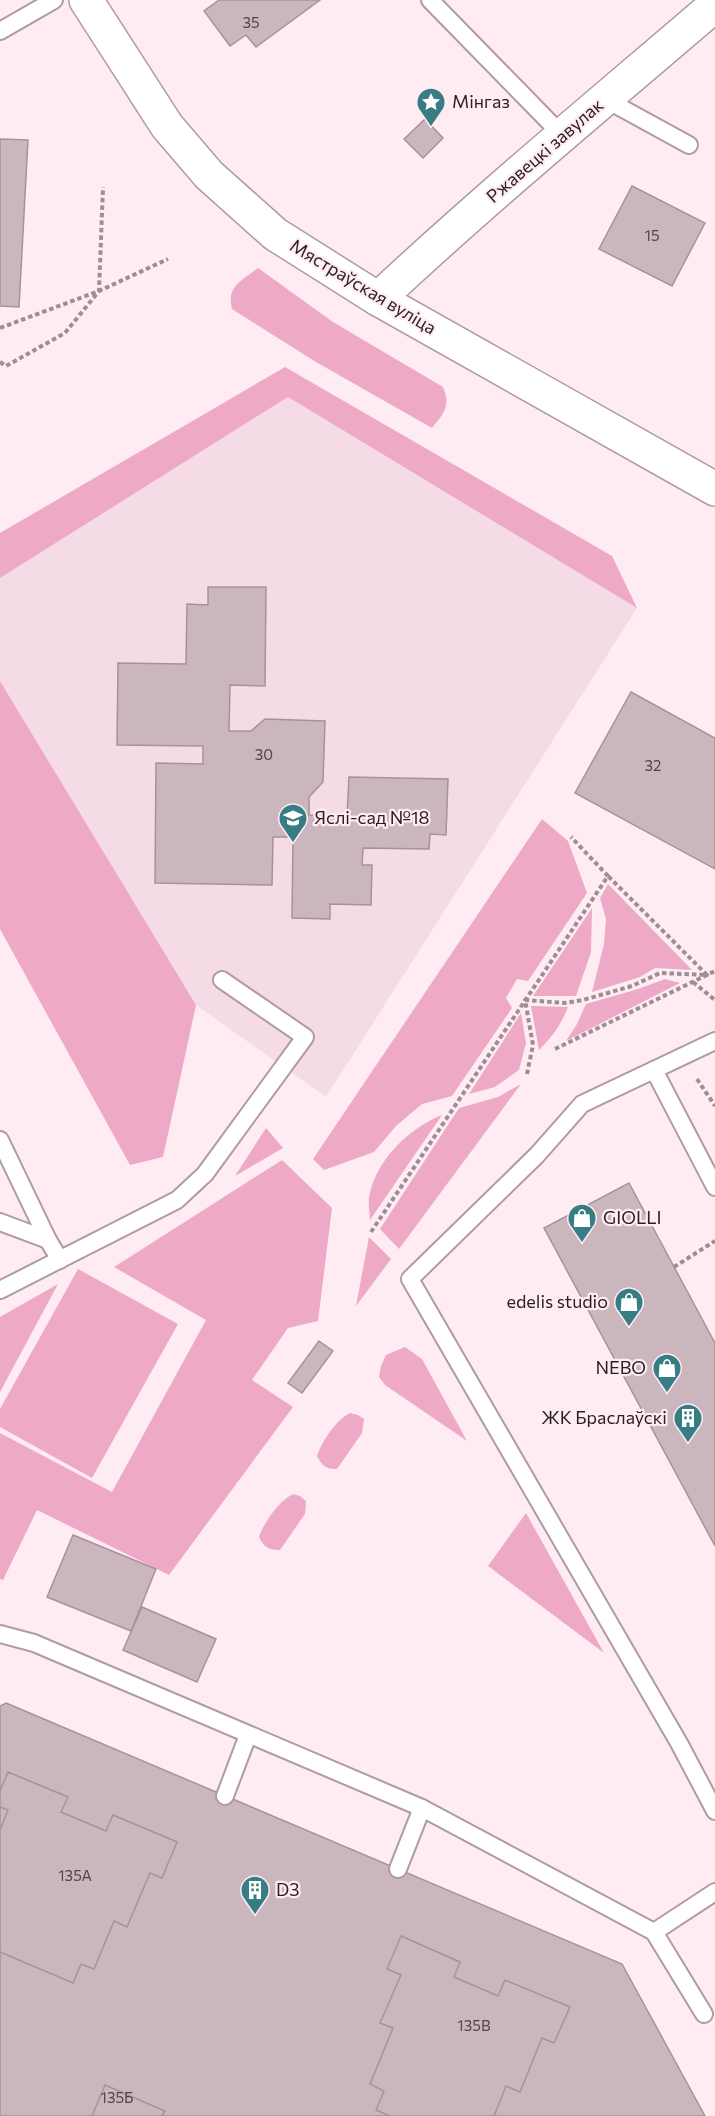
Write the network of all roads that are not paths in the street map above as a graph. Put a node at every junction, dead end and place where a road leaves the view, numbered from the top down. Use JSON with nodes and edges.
{"nodes":[{"id":1,"x":54,"y":0,"type":"edge"},
{"id":2,"x":86,"y":0,"type":"edge"},
{"id":3,"x":430,"y":0,"type":"edge"},
{"id":4,"x":715,"y":5,"type":"edge"},
{"id":5,"x":0,"y":31,"type":"edge"},
{"id":6,"x":605,"y":99,"type":"junction"},
{"id":7,"x":562,"y":135,"type":"junction"},
{"id":8,"x":689,"y":145,"type":"dead end"},
{"id":9,"x":378,"y":298,"type":"junction"},
{"id":10,"x":715,"y":489,"type":"edge"},
{"id":11,"x":222,"y":980,"type":"dead end"},
{"id":12,"x":715,"y":1041,"type":"edge"},
{"id":13,"x":654,"y":1070,"type":"junction"},
{"id":14,"x":0,"y":1140,"type":"edge"},
{"id":15,"x":715,"y":1187,"type":"edge"},
{"id":16,"x":0,"y":1222,"type":"edge"},
{"id":17,"x":48,"y":1240,"type":"junction"},
{"id":18,"x":60,"y":1260,"type":"junction"},
{"id":19,"x":0,"y":1290,"type":"edge"},
{"id":20,"x":0,"y":1634,"type":"edge"},
{"id":21,"x":248,"y":1735,"type":"junction"},
{"id":22,"x":225,"y":1796,"type":"dead end"},
{"id":23,"x":422,"y":1808,"type":"junction"},
{"id":24,"x":715,"y":1811,"type":"edge"},
{"id":25,"x":398,"y":1869,"type":"dead end"},
{"id":26,"x":715,"y":1892,"type":"edge"},
{"id":27,"x":654,"y":1932,"type":"junction"},
{"id":28,"x":705,"y":2014,"type":"dead end"}],
"edges":[{"from":1,"to":5,"type":"lane"},
{"from":2,"to":9,"type":"street","name":"Мястраўская вуліца"},
{"from":3,"to":7,"type":"lane"},
{"from":4,"to":6,"type":"street","name":"Ржавецкі завулак"},
{"from":6,"to":7,"type":"street","name":"Ржавецкі завулак"},
{"from":6,"to":8,"type":"lane"},
{"from":7,"to":9,"type":"street","name":"Ржавецкі завулак"},
{"from":9,"to":10,"type":"street","name":"Мястраўская вуліца"},
{"from":11,"to":18,"type":"lane"},
{"from":12,"to":13,"type":"lane"},
{"from":13,"to":15,"type":"lane"},
{"from":13,"to":24,"type":"lane"},
{"from":14,"to":17,"type":"lane"},
{"from":16,"to":17,"type":"lane"},
{"from":17,"to":18,"type":"lane"},
{"from":18,"to":19,"type":"lane"},
{"from":20,"to":21,"type":"lane"},
{"from":21,"to":22,"type":"lane"},
{"from":21,"to":23,"type":"lane"},
{"from":23,"to":25,"type":"lane"},
{"from":23,"to":27,"type":"lane"},
{"from":26,"to":27,"type":"lane"},
{"from":27,"to":28,"type":"lane"}]}
